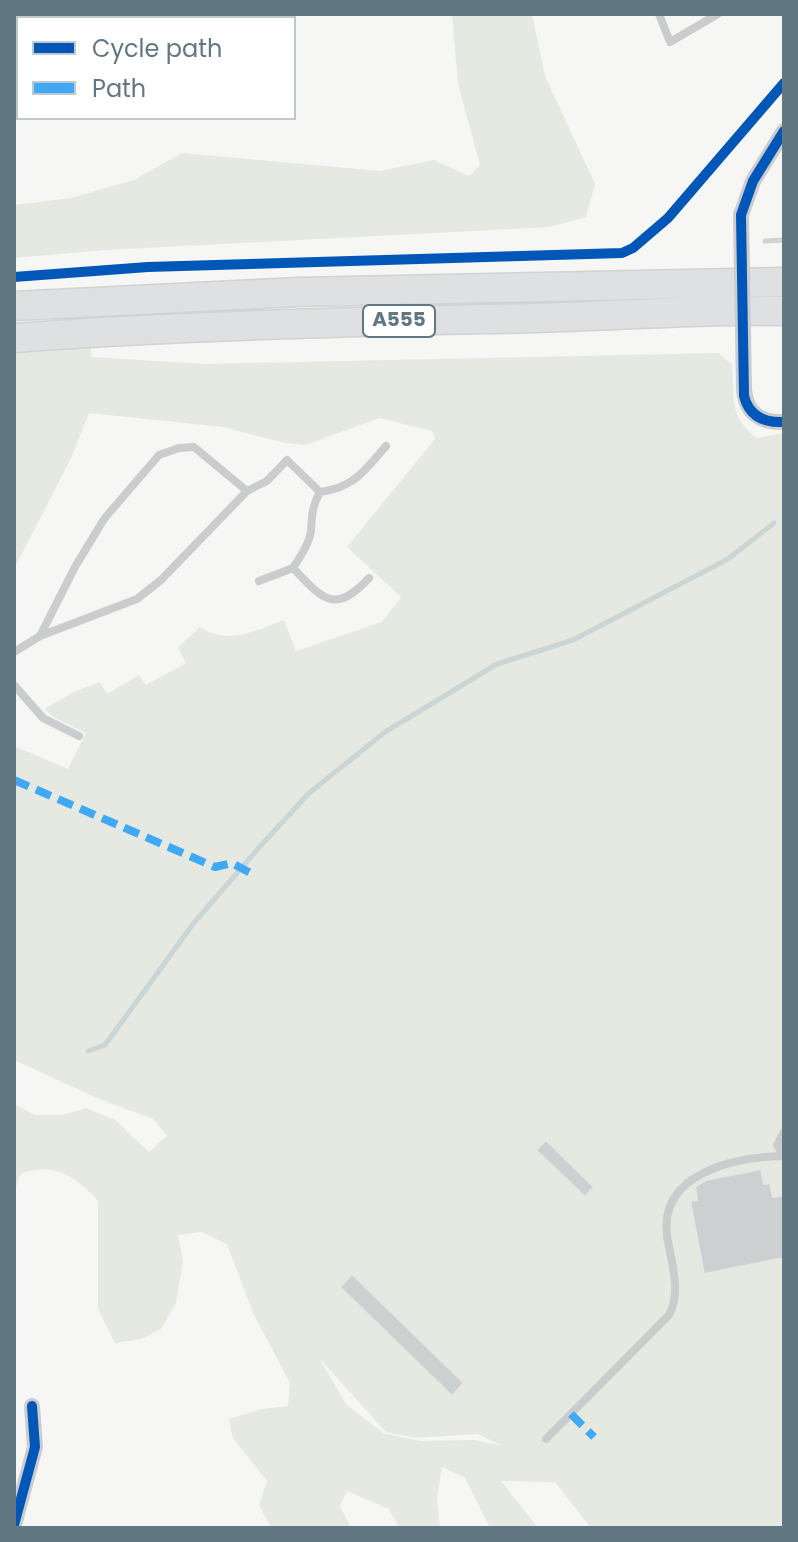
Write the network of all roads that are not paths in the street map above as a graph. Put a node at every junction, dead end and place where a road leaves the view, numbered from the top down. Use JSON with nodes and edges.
{"nodes":[{"id":1,"x":659,"y":14,"type":"edge"},
{"id":2,"x":718,"y":14,"type":"edge"},
{"id":3,"x":784,"y":131,"type":"edge"},
{"id":4,"x":784,"y":282,"type":"edge"},
{"id":5,"x":14,"y":306,"type":"edge"},
{"id":6,"x":784,"y":311,"type":"edge"},
{"id":7,"x":626,"y":316,"type":"junction"},
{"id":8,"x":784,"y":328,"type":"edge"},
{"id":9,"x":14,"y":338,"type":"edge"},
{"id":10,"x":784,"y":422,"type":"edge"},
{"id":11,"x":386,"y":446,"type":"dead end"},
{"id":12,"x":247,"y":491,"type":"junction"},
{"id":13,"x":320,"y":492,"type":"junction"},
{"id":14,"x":293,"y":568,"type":"junction"},
{"id":15,"x":369,"y":578,"type":"dead end"},
{"id":16,"x":259,"y":581,"type":"dead end"},
{"id":17,"x":40,"y":636,"type":"junction"},
{"id":18,"x":14,"y":652,"type":"edge"},
{"id":19,"x":14,"y":685,"type":"edge"},
{"id":20,"x":79,"y":736,"type":"dead end"},
{"id":21,"x":784,"y":1132,"type":"edge"},
{"id":22,"x":784,"y":1156,"type":"edge"},
{"id":23,"x":32,"y":1406,"type":"dead end"},
{"id":24,"x":546,"y":1439,"type":"dead end"},
{"id":25,"x":14,"y":1525,"type":"edge"}],
"edges":[{"from":1,"to":2,"type":"lane"},
{"from":3,"to":10,"type":"street","bridge":true},
{"from":4,"to":5,"type":"highway","number":"A555"},
{"from":6,"to":7,"type":"highway","number":"A555"},
{"from":7,"to":8,"type":"highway"},
{"from":7,"to":9,"type":"highway","number":"A555"},
{"from":11,"to":13,"type":"lane"},
{"from":12,"to":13,"type":"lane"},
{"from":12,"to":17,"type":"lane"},
{"from":12,"to":17,"type":"lane"},
{"from":13,"to":14,"type":"lane"},
{"from":14,"to":15,"type":"lane"},
{"from":14,"to":16,"type":"lane"},
{"from":17,"to":18,"type":"lane"},
{"from":19,"to":20,"type":"lane"},
{"from":21,"to":22,"type":"lane"},
{"from":22,"to":24,"type":"lane"},
{"from":23,"to":25,"type":"street"}]}
